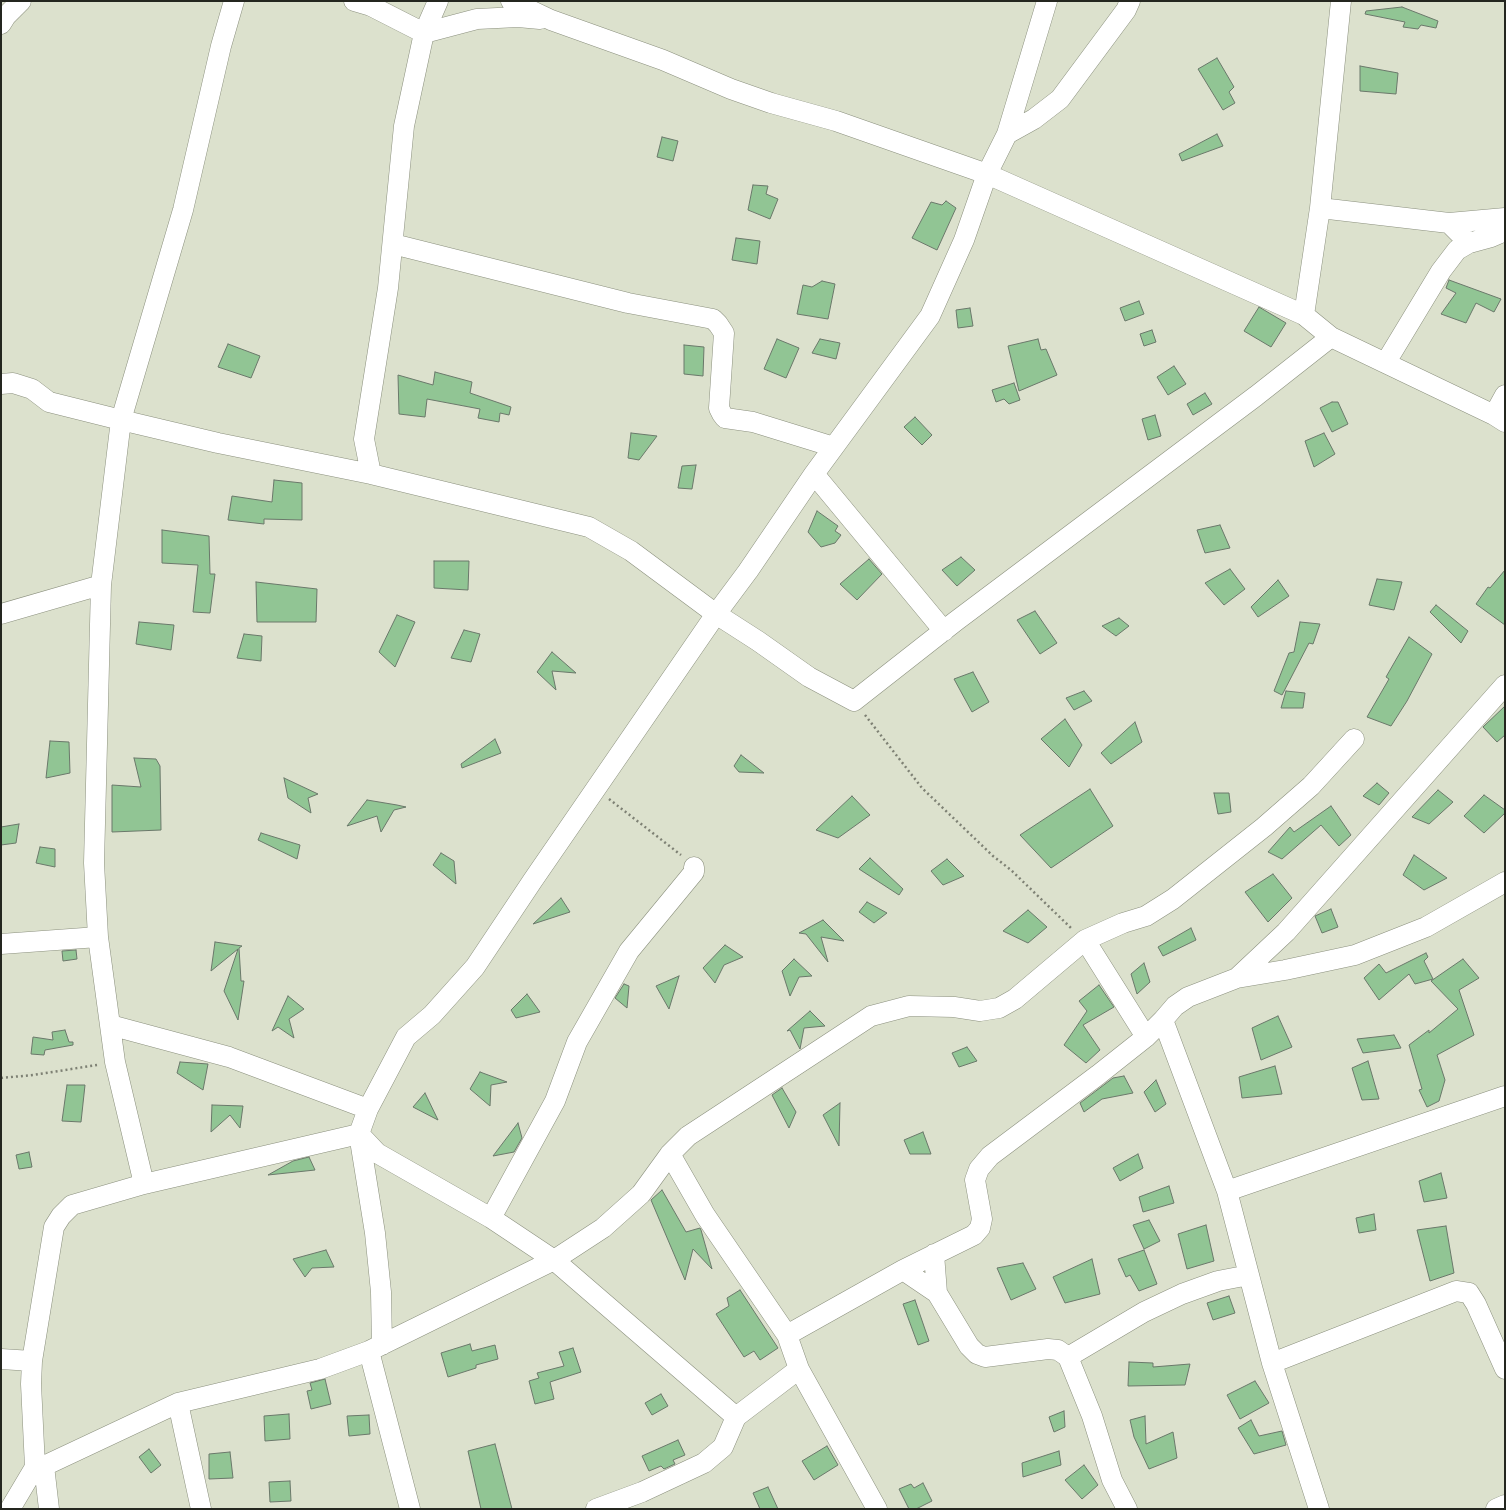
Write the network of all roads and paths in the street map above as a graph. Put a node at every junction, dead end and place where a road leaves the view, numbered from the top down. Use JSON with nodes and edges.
{"nodes":[{"id":1,"x":21,"y":1,"type":"edge"},
{"id":2,"x":234,"y":1,"type":"edge"},
{"id":3,"x":438,"y":1,"type":"edge"},
{"id":4,"x":511,"y":1,"type":"edge"},
{"id":5,"x":1047,"y":1,"type":"edge"},
{"id":6,"x":1130,"y":1,"type":"edge"},
{"id":7,"x":1341,"y":1,"type":"edge"},
{"id":8,"x":363,"y":3,"type":"edge"},
{"id":9,"x":551,"y":20,"type":"junction"},
{"id":10,"x":1,"y":24,"type":"edge"},
{"id":11,"x":424,"y":33,"type":"junction"},
{"id":12,"x":1006,"y":134,"type":"junction"},
{"id":13,"x":987,"y":174,"type":"junction"},
{"id":14,"x":1320,"y":208,"type":"junction"},
{"id":15,"x":1505,"y":218,"type":"edge"},
{"id":16,"x":1449,"y":223,"type":"junction"},
{"id":17,"x":1505,"y":231,"type":"edge"},
{"id":18,"x":1469,"y":243,"type":"junction"},
{"id":19,"x":393,"y":244,"type":"junction"},
{"id":20,"x":1304,"y":315,"type":"junction"},
{"id":21,"x":1331,"y":337,"type":"junction"},
{"id":22,"x":1386,"y":362,"type":"junction"},
{"id":23,"x":1,"y":384,"type":"edge"},
{"id":24,"x":1505,"y":395,"type":"edge"},
{"id":25,"x":1500,"y":419,"type":"edge"},
{"id":26,"x":121,"y":420,"type":"junction"},
{"id":27,"x":364,"y":439,"type":"junction"},
{"id":28,"x":834,"y":447,"type":"junction"},
{"id":29,"x":344,"y":469,"type":"junction"},
{"id":30,"x":371,"y":474,"type":"junction"},
{"id":31,"x":814,"y":474,"type":"junction"},
{"id":32,"x":101,"y":585,"type":"junction"},
{"id":33,"x":1,"y":614,"type":"edge"},
{"id":34,"x":716,"y":614,"type":"junction"},
{"id":35,"x":944,"y":631,"type":"junction"},
{"id":36,"x":1505,"y":686,"type":"edge"},
{"id":37,"x":854,"y":701,"type":"junction"},
{"id":38,"x":1354,"y":739,"type":"dead end"},
{"id":39,"x":596,"y":789,"type":"junction"},
{"id":40,"x":694,"y":867,"type":"joint"},
{"id":41,"x":1505,"y":882,"type":"edge"},
{"id":42,"x":98,"y":937,"type":"junction"},
{"id":43,"x":1085,"y":940,"type":"junction"},
{"id":44,"x":1,"y":944,"type":"edge"},
{"id":45,"x":1237,"y":978,"type":"junction"},
{"id":46,"x":1163,"y":1020,"type":"junction"},
{"id":47,"x":110,"y":1024,"type":"junction"},
{"id":48,"x":1146,"y":1037,"type":"junction"},
{"id":49,"x":115,"y":1062,"type":"junction"},
{"id":50,"x":1,"y":1078,"type":"edge"},
{"id":51,"x":1505,"y":1096,"type":"edge"},
{"id":52,"x":368,"y":1109,"type":"junction"},
{"id":53,"x":359,"y":1134,"type":"junction"},
{"id":54,"x":670,"y":1154,"type":"junction"},
{"id":55,"x":144,"y":1184,"type":"junction"},
{"id":56,"x":1227,"y":1191,"type":"junction"},
{"id":57,"x":491,"y":1218,"type":"junction"},
{"id":58,"x":934,"y":1254,"type":"junction"},
{"id":59,"x":554,"y":1260,"type":"junction"},
{"id":60,"x":903,"y":1270,"type":"junction"},
{"id":61,"x":1249,"y":1275,"type":"junction"},
{"id":62,"x":937,"y":1293,"type":"junction"},
{"id":63,"x":787,"y":1335,"type":"junction"},
{"id":64,"x":376,"y":1348,"type":"junction"},
{"id":65,"x":1068,"y":1357,"type":"junction"},
{"id":66,"x":1,"y":1359,"type":"edge"},
{"id":67,"x":32,"y":1361,"type":"junction"},
{"id":68,"x":1272,"y":1363,"type":"junction"},
{"id":69,"x":799,"y":1369,"type":"junction"},
{"id":70,"x":1505,"y":1369,"type":"edge"},
{"id":71,"x":178,"y":1403,"type":"junction"},
{"id":72,"x":736,"y":1416,"type":"junction"},
{"id":73,"x":39,"y":1467,"type":"junction"},
{"id":74,"x":1505,"y":1505,"type":"edge"},
{"id":75,"x":10,"y":1509,"type":"edge"},
{"id":76,"x":49,"y":1509,"type":"edge"},
{"id":77,"x":201,"y":1509,"type":"edge"},
{"id":78,"x":410,"y":1509,"type":"edge"},
{"id":79,"x":596,"y":1509,"type":"edge"},
{"id":80,"x":878,"y":1509,"type":"edge"},
{"id":81,"x":1127,"y":1509,"type":"edge"},
{"id":82,"x":1319,"y":1509,"type":"edge"},
{"id":83,"x":1496,"y":1509,"type":"edge"}],
"edges":[{"from":1,"to":10,"type":"street"},
{"from":2,"to":26,"type":"street"},
{"from":3,"to":11,"type":"street"},
{"from":4,"to":9,"type":"street"},
{"from":5,"to":12,"type":"street"},
{"from":6,"to":12,"type":"street"},
{"from":7,"to":14,"type":"street"},
{"from":8,"to":11,"type":"street"},
{"from":9,"to":11,"type":"street"},
{"from":9,"to":13,"type":"street"},
{"from":11,"to":19,"type":"street"},
{"from":12,"to":13,"type":"street"},
{"from":13,"to":20,"type":"street"},
{"from":13,"to":28,"type":"street"},
{"from":14,"to":16,"type":"street"},
{"from":14,"to":20,"type":"street"},
{"from":15,"to":16,"type":"street"},
{"from":16,"to":18,"type":"street"},
{"from":17,"to":18,"type":"street"},
{"from":18,"to":22,"type":"street"},
{"from":19,"to":27,"type":"street"},
{"from":19,"to":28,"type":"street"},
{"from":20,"to":21,"type":"street"},
{"from":21,"to":22,"type":"street"},
{"from":21,"to":35,"type":"street"},
{"from":22,"to":25,"type":"street"},
{"from":23,"to":26,"type":"street"},
{"from":24,"to":25,"type":"street"},
{"from":26,"to":29,"type":"street"},
{"from":26,"to":32,"type":"street"},
{"from":27,"to":29,"type":"street"},
{"from":27,"to":30,"type":"street"},
{"from":28,"to":31,"type":"street"},
{"from":29,"to":30,"type":"street"},
{"from":30,"to":34,"type":"street"},
{"from":31,"to":34,"type":"street"},
{"from":31,"to":35,"type":"street"},
{"from":32,"to":33,"type":"street"},
{"from":32,"to":42,"type":"street"},
{"from":34,"to":37,"type":"street"},
{"from":34,"to":39,"type":"street"},
{"from":35,"to":37,"type":"street"},
{"from":36,"to":45,"type":"street"},
{"from":37,"to":43,"type":"path"},
{"from":38,"to":43,"type":"street"},
{"from":39,"to":40,"type":"path"},
{"from":39,"to":52,"type":"street"},
{"from":40,"to":57,"type":"street"},
{"from":41,"to":45,"type":"street"},
{"from":42,"to":44,"type":"street"},
{"from":42,"to":47,"type":"street"},
{"from":43,"to":48,"type":"street"},
{"from":43,"to":54,"type":"street"},
{"from":45,"to":46,"type":"street"},
{"from":46,"to":48,"type":"street"},
{"from":46,"to":56,"type":"street"},
{"from":47,"to":49,"type":"street"},
{"from":47,"to":52,"type":"street"},
{"from":48,"to":58,"type":"street"},
{"from":49,"to":50,"type":"path"},
{"from":49,"to":55,"type":"street"},
{"from":51,"to":56,"type":"street"},
{"from":52,"to":53,"type":"street"},
{"from":53,"to":55,"type":"street"},
{"from":53,"to":57,"type":"street"},
{"from":53,"to":64,"type":"street"},
{"from":54,"to":59,"type":"street"},
{"from":54,"to":63,"type":"street"},
{"from":55,"to":67,"type":"street"},
{"from":56,"to":61,"type":"street"},
{"from":57,"to":59,"type":"street"},
{"from":58,"to":60,"type":"street"},
{"from":58,"to":62,"type":"street"},
{"from":59,"to":64,"type":"street"},
{"from":59,"to":72,"type":"street"},
{"from":60,"to":62,"type":"street"},
{"from":60,"to":63,"type":"street"},
{"from":61,"to":65,"type":"street"},
{"from":61,"to":68,"type":"street"},
{"from":62,"to":65,"type":"street"},
{"from":63,"to":69,"type":"street"},
{"from":64,"to":71,"type":"street"},
{"from":64,"to":78,"type":"street"},
{"from":65,"to":81,"type":"street"},
{"from":66,"to":67,"type":"street"},
{"from":67,"to":73,"type":"street"},
{"from":68,"to":70,"type":"street"},
{"from":68,"to":82,"type":"street"},
{"from":69,"to":72,"type":"street"},
{"from":69,"to":80,"type":"street"},
{"from":71,"to":73,"type":"street"},
{"from":71,"to":77,"type":"street"},
{"from":72,"to":79,"type":"street"},
{"from":73,"to":75,"type":"street"},
{"from":73,"to":76,"type":"street"},
{"from":74,"to":83,"type":"street"}]}
